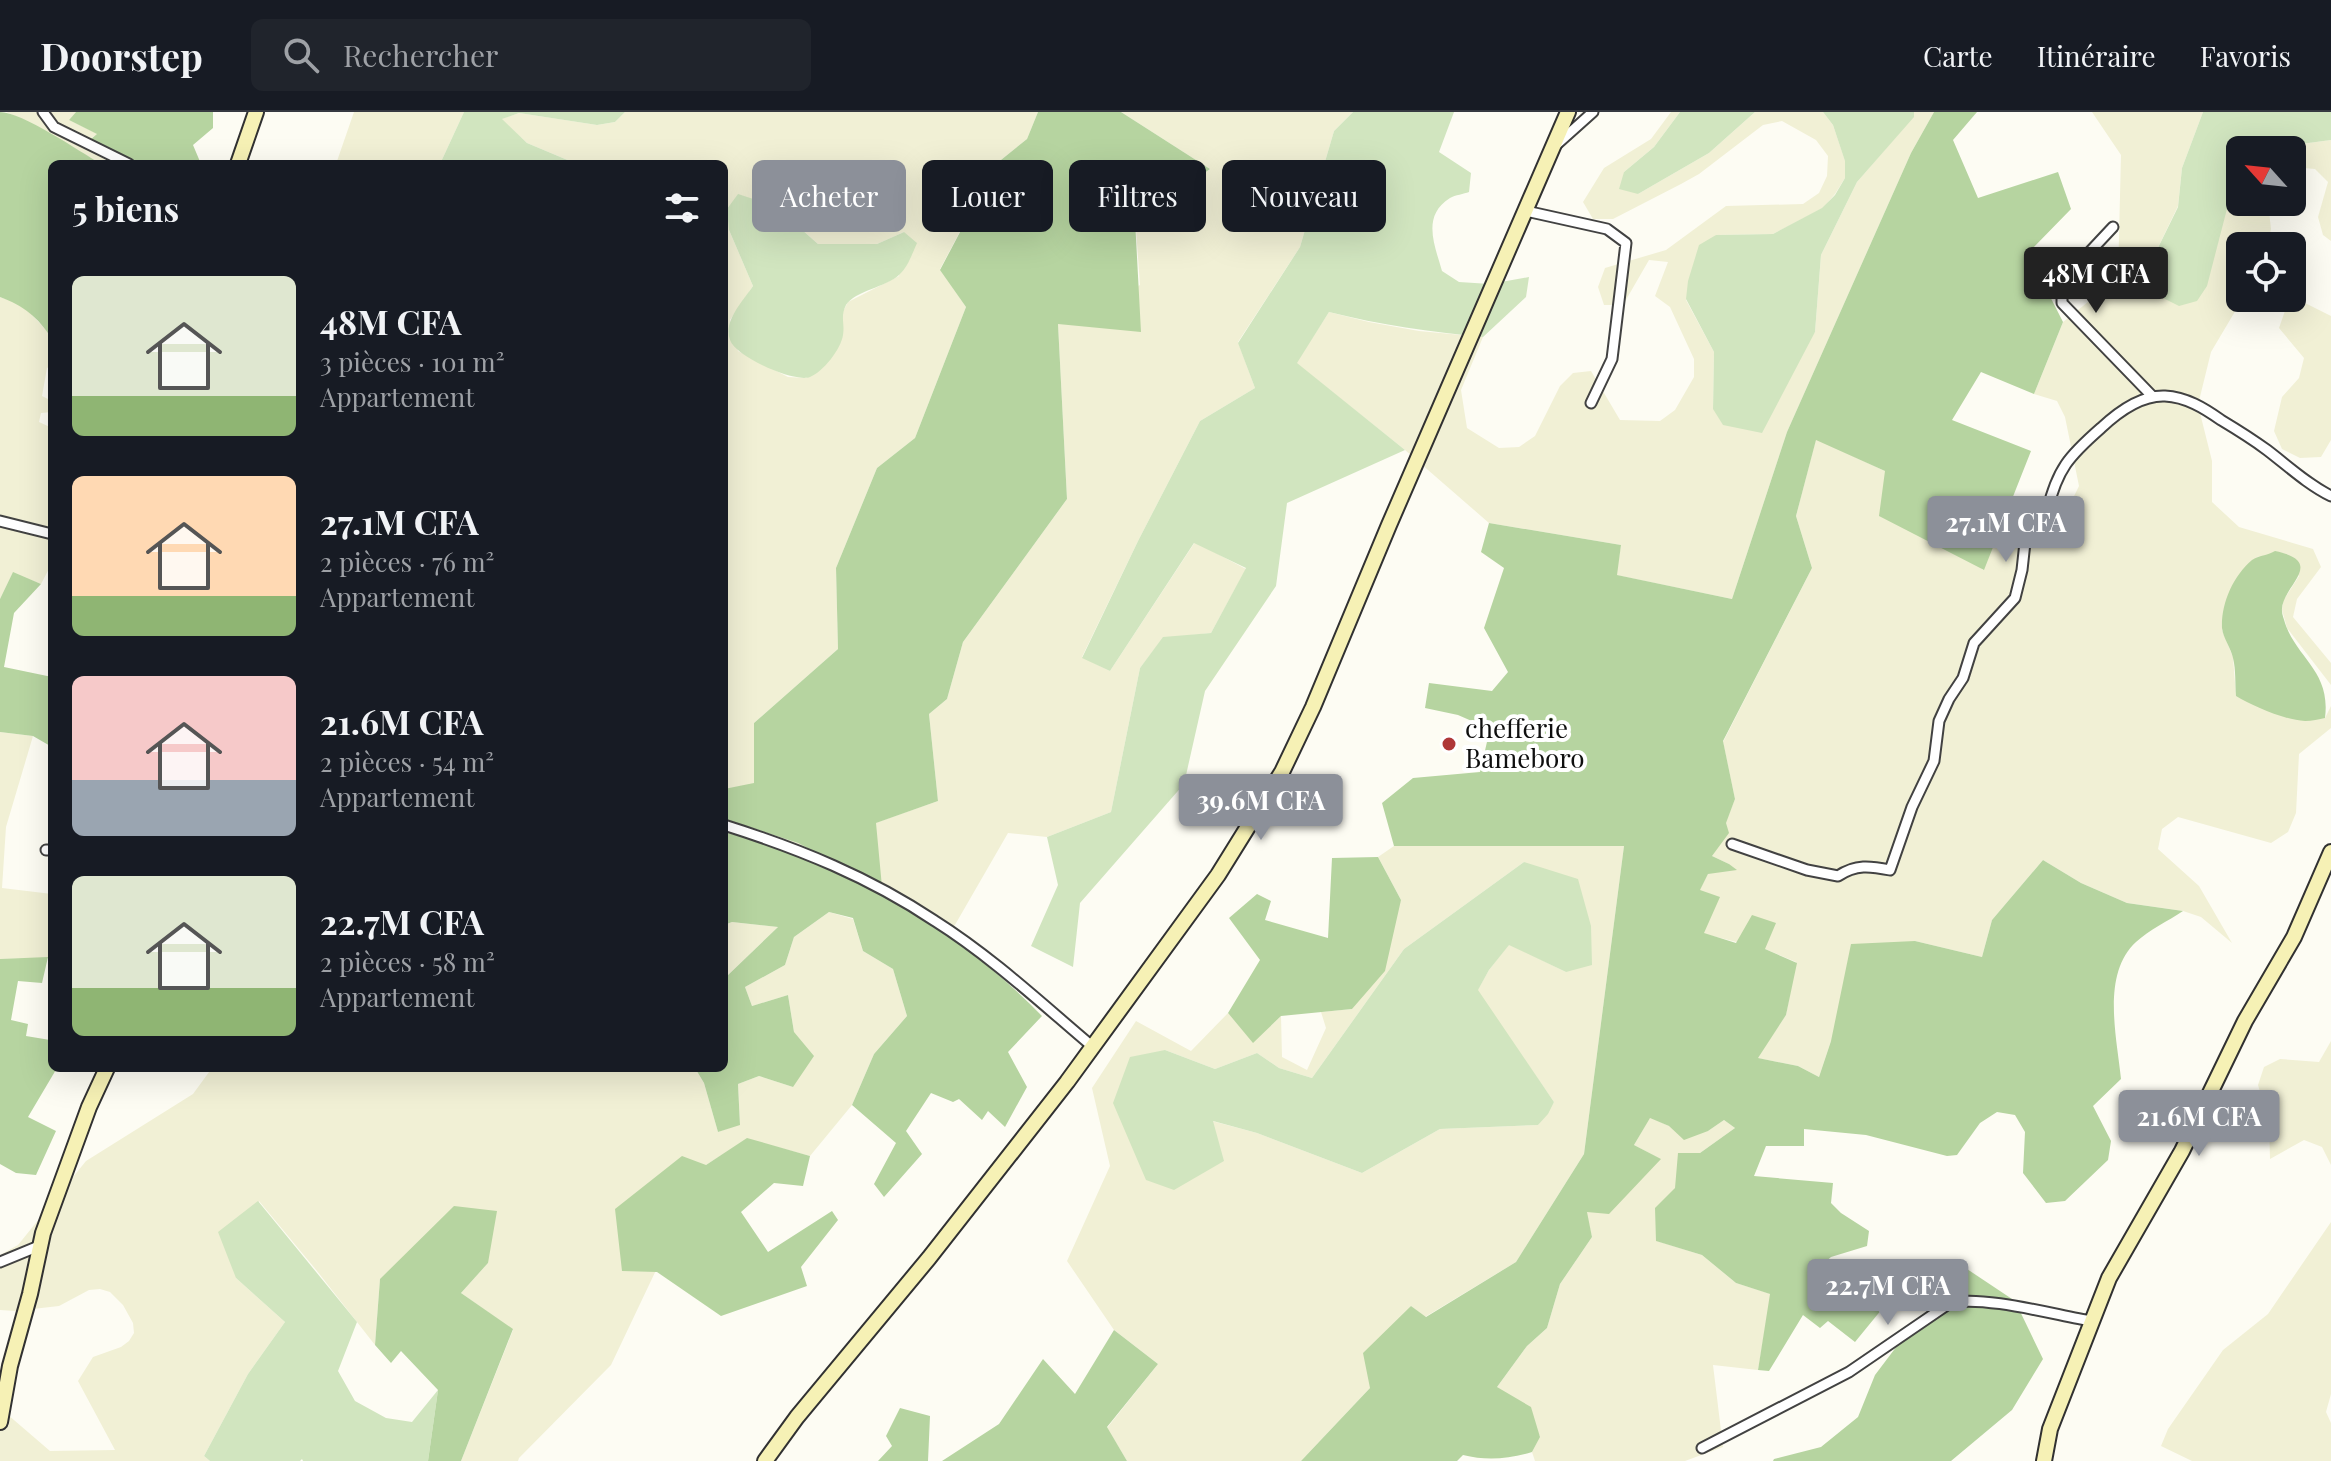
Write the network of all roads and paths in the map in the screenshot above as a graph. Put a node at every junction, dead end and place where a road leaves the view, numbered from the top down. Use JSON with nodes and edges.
{"nodes":[{"id":1,"x":43,"y":112,"type":"edge"},
{"id":2,"x":256,"y":112,"type":"edge"},
{"id":3,"x":1568,"y":112,"type":"edge"},
{"id":4,"x":1593,"y":112,"type":"edge"},
{"id":5,"x":1553,"y":149,"type":"junction"},
{"id":6,"x":121,"y":160,"type":"edge"},
{"id":7,"x":239,"y":160,"type":"edge"},
{"id":8,"x":1526,"y":211,"type":"junction"},
{"id":9,"x":2113,"y":227,"type":"dead end"},
{"id":10,"x":2153,"y":397,"type":"junction"},
{"id":11,"x":1591,"y":403,"type":"dead end"},
{"id":12,"x":2331,"y":496,"type":"edge"},
{"id":13,"x":0,"y":521,"type":"edge"},
{"id":14,"x":48,"y":533,"type":"edge"},
{"id":15,"x":728,"y":826,"type":"edge"},
{"id":16,"x":1732,"y":844,"type":"dead end"},
{"id":17,"x":2331,"y":852,"type":"edge"},
{"id":18,"x":1093,"y":1047,"type":"junction"},
{"id":19,"x":105,"y":1072,"type":"edge"},
{"id":20,"x":39,"y":1246,"type":"junction"},
{"id":21,"x":0,"y":1262,"type":"edge"},
{"id":22,"x":2091,"y":1321,"type":"junction"},
{"id":23,"x":0,"y":1422,"type":"edge"},
{"id":24,"x":1702,"y":1448,"type":"dead end"},
{"id":25,"x":765,"y":1461,"type":"edge"},
{"id":26,"x":2044,"y":1461,"type":"edge"}],
"edges":[{"from":1,"to":6,"type":"street"},
{"from":2,"to":7,"type":"street"},
{"from":3,"to":5,"type":"street"},
{"from":4,"to":5,"type":"street"},
{"from":5,"to":8,"type":"street"},
{"from":8,"to":11,"type":"street"},
{"from":8,"to":18,"type":"street"},
{"from":9,"to":10,"type":"street"},
{"from":10,"to":12,"type":"street"},
{"from":10,"to":16,"type":"street"},
{"from":13,"to":14,"type":"street"},
{"from":15,"to":18,"type":"street"},
{"from":17,"to":22,"type":"street"},
{"from":18,"to":25,"type":"street"},
{"from":19,"to":20,"type":"street"},
{"from":20,"to":21,"type":"street"},
{"from":20,"to":23,"type":"street"},
{"from":22,"to":24,"type":"street"},
{"from":22,"to":26,"type":"street"}]}
